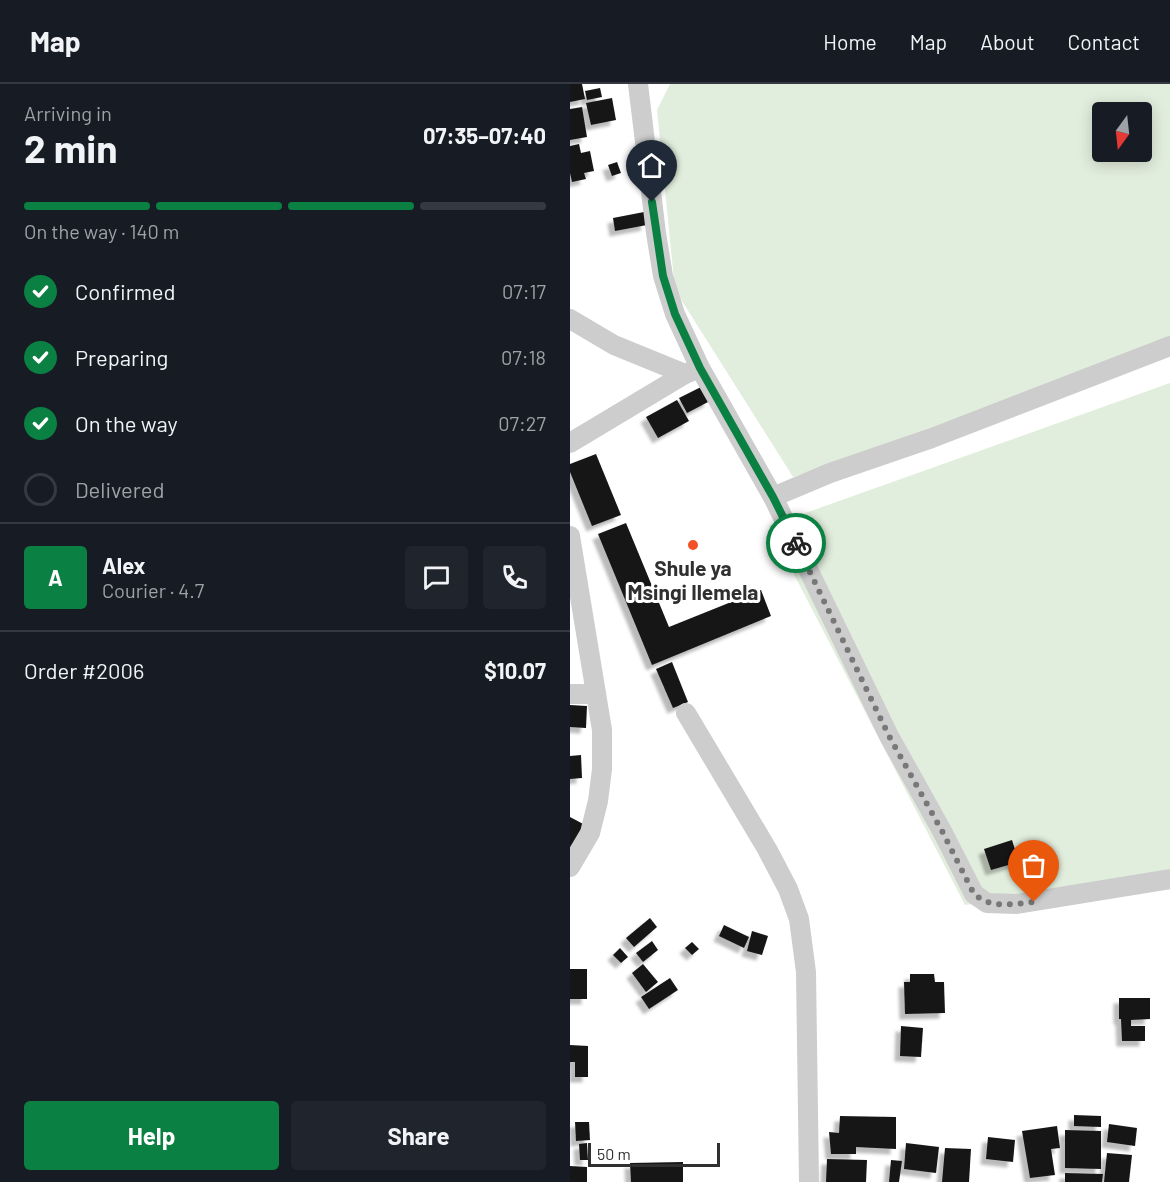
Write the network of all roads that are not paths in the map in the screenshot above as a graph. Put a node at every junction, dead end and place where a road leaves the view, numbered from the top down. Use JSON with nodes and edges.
{"nodes":[{"id":1,"x":638,"y":84,"type":"edge"},
{"id":2,"x":570,"y":319,"type":"edge"},
{"id":3,"x":1170,"y":346,"type":"edge"},
{"id":4,"x":692,"y":371,"type":"junction"},
{"id":5,"x":570,"y":443,"type":"edge"},
{"id":6,"x":773,"y":497,"type":"junction"},
{"id":7,"x":570,"y":536,"type":"edge"},
{"id":8,"x":570,"y":693,"type":"edge"},
{"id":9,"x":596,"y":694,"type":"junction"},
{"id":10,"x":686,"y":713,"type":"dead end"},
{"id":11,"x":570,"y":867,"type":"edge"},
{"id":12,"x":1170,"y":879,"type":"edge"},
{"id":13,"x":809,"y":1182,"type":"edge"}],
"edges":[{"from":1,"to":4,"type":"street"},
{"from":2,"to":4,"type":"street"},
{"from":3,"to":6,"type":"street"},
{"from":4,"to":5,"type":"street"},
{"from":4,"to":6,"type":"street"},
{"from":6,"to":12,"type":"street"},
{"from":7,"to":9,"type":"street"},
{"from":8,"to":9,"type":"street"},
{"from":9,"to":11,"type":"street"},
{"from":10,"to":13,"type":"street"}]}
